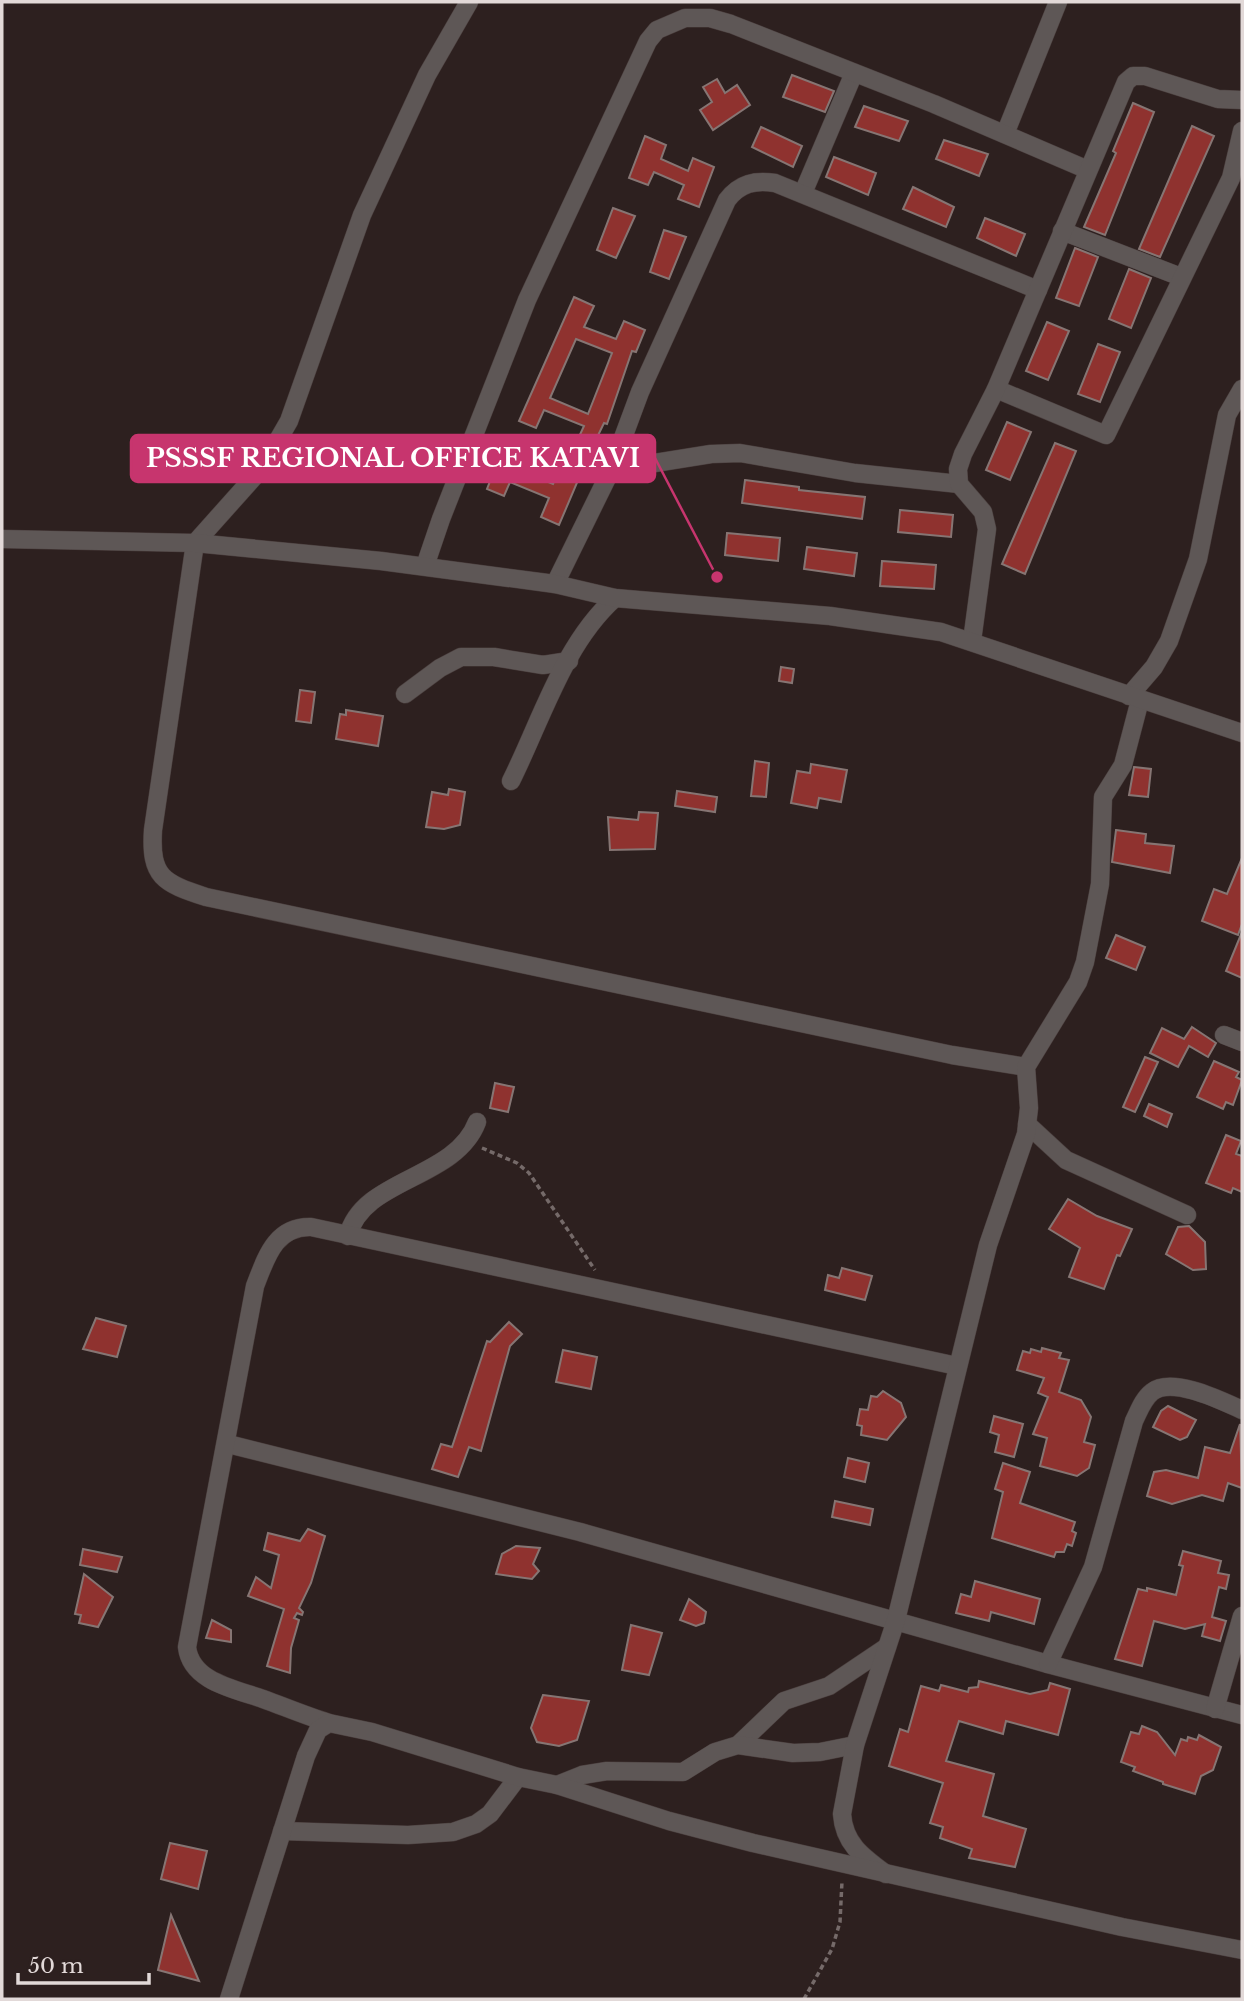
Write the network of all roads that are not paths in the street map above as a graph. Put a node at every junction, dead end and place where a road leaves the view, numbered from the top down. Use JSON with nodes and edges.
{"nodes":[{"id":1,"x":469,"y":2,"type":"edge"},
{"id":2,"x":1058,"y":2,"type":"edge"},
{"id":3,"x":854,"y":74,"type":"junction"},
{"id":4,"x":1242,"y":100,"type":"edge"},
{"id":5,"x":1242,"y":131,"type":"edge"},
{"id":6,"x":1005,"y":134,"type":"junction"},
{"id":7,"x":1088,"y":170,"type":"junction"},
{"id":8,"x":803,"y":193,"type":"junction"},
{"id":9,"x":1062,"y":231,"type":"junction"},
{"id":10,"x":1181,"y":277,"type":"junction"},
{"id":11,"x":1038,"y":289,"type":"junction"},
{"id":12,"x":996,"y":389,"type":"junction"},
{"id":13,"x":1242,"y":389,"type":"edge"},
{"id":14,"x":611,"y":470,"type":"junction"},
{"id":15,"x":959,"y":484,"type":"junction"},
{"id":16,"x":2,"y":539,"type":"edge"},
{"id":17,"x":195,"y":543,"type":"junction"},
{"id":18,"x":425,"y":566,"type":"junction"},
{"id":19,"x":555,"y":584,"type":"junction"},
{"id":20,"x":615,"y":598,"type":"junction"},
{"id":21,"x":972,"y":641,"type":"junction"},
{"id":22,"x":569,"y":661,"type":"junction"},
{"id":23,"x":405,"y":694,"type":"dead end"},
{"id":24,"x":1135,"y":698,"type":"junction"},
{"id":25,"x":1242,"y":733,"type":"edge"},
{"id":26,"x":511,"y":781,"type":"dead end"},
{"id":27,"x":1224,"y":1035,"type":"dead end"},
{"id":28,"x":1242,"y":1042,"type":"edge"},
{"id":29,"x":1027,"y":1066,"type":"junction"},
{"id":30,"x":477,"y":1122,"type":"dead end"},
{"id":31,"x":1027,"y":1124,"type":"junction"},
{"id":32,"x":1187,"y":1215,"type":"dead end"},
{"id":33,"x":348,"y":1236,"type":"junction"},
{"id":34,"x":957,"y":1366,"type":"junction"},
{"id":35,"x":1242,"y":1410,"type":"edge"},
{"id":36,"x":228,"y":1444,"type":"junction"},
{"id":37,"x":1242,"y":1616,"type":"edge"},
{"id":38,"x":896,"y":1620,"type":"junction"},
{"id":39,"x":887,"y":1647,"type":"junction"},
{"id":40,"x":1048,"y":1664,"type":"junction"},
{"id":41,"x":1215,"y":1709,"type":"junction"},
{"id":42,"x":1242,"y":1715,"type":"edge"},
{"id":43,"x":329,"y":1723,"type":"junction"},
{"id":44,"x":738,"y":1745,"type":"junction"},
{"id":45,"x":855,"y":1745,"type":"junction"},
{"id":46,"x":518,"y":1777,"type":"junction"},
{"id":47,"x":558,"y":1785,"type":"junction"},
{"id":48,"x":282,"y":1831,"type":"junction"},
{"id":49,"x":886,"y":1874,"type":"junction"},
{"id":50,"x":1242,"y":1950,"type":"edge"},
{"id":51,"x":229,"y":1999,"type":"edge"}],
"edges":[{"from":1,"to":17,"type":"street"},
{"from":2,"to":6,"type":"street"},
{"from":3,"to":6,"type":"street"},
{"from":3,"to":8,"type":"street"},
{"from":3,"to":18,"type":"street"},
{"from":4,"to":7,"type":"street"},
{"from":5,"to":10,"type":"street"},
{"from":6,"to":7,"type":"street"},
{"from":7,"to":9,"type":"street"},
{"from":8,"to":11,"type":"street"},
{"from":8,"to":14,"type":"street"},
{"from":9,"to":10,"type":"street"},
{"from":9,"to":11,"type":"street"},
{"from":10,"to":12,"type":"street"},
{"from":11,"to":12,"type":"street"},
{"from":12,"to":15,"type":"street"},
{"from":13,"to":24,"type":"street"},
{"from":14,"to":15,"type":"street"},
{"from":14,"to":19,"type":"street"},
{"from":15,"to":21,"type":"street"},
{"from":16,"to":17,"type":"street"},
{"from":17,"to":18,"type":"street"},
{"from":17,"to":29,"type":"street"},
{"from":18,"to":19,"type":"street"},
{"from":19,"to":20,"type":"street"},
{"from":20,"to":21,"type":"street"},
{"from":20,"to":22,"type":"street"},
{"from":21,"to":24,"type":"street"},
{"from":22,"to":23,"type":"street"},
{"from":22,"to":26,"type":"street"},
{"from":24,"to":25,"type":"street"},
{"from":24,"to":29,"type":"street"},
{"from":27,"to":28,"type":"street"},
{"from":29,"to":31,"type":"street"},
{"from":30,"to":33,"type":"street"},
{"from":31,"to":32,"type":"street"},
{"from":31,"to":34,"type":"street"},
{"from":33,"to":34,"type":"street"},
{"from":33,"to":36,"type":"street"},
{"from":34,"to":38,"type":"street"},
{"from":35,"to":40,"type":"street"},
{"from":36,"to":38,"type":"street"},
{"from":36,"to":43,"type":"street"},
{"from":37,"to":41,"type":"street"},
{"from":38,"to":39,"type":"street"},
{"from":38,"to":40,"type":"street"},
{"from":39,"to":44,"type":"street"},
{"from":39,"to":45,"type":"street"},
{"from":40,"to":41,"type":"street"},
{"from":41,"to":42,"type":"street"},
{"from":43,"to":46,"type":"street"},
{"from":43,"to":48,"type":"street"},
{"from":44,"to":45,"type":"street"},
{"from":44,"to":47,"type":"street"},
{"from":45,"to":49,"type":"street"},
{"from":46,"to":47,"type":"street"},
{"from":46,"to":48,"type":"street"},
{"from":47,"to":49,"type":"street"},
{"from":48,"to":51,"type":"street"},
{"from":49,"to":50,"type":"street"}]}
